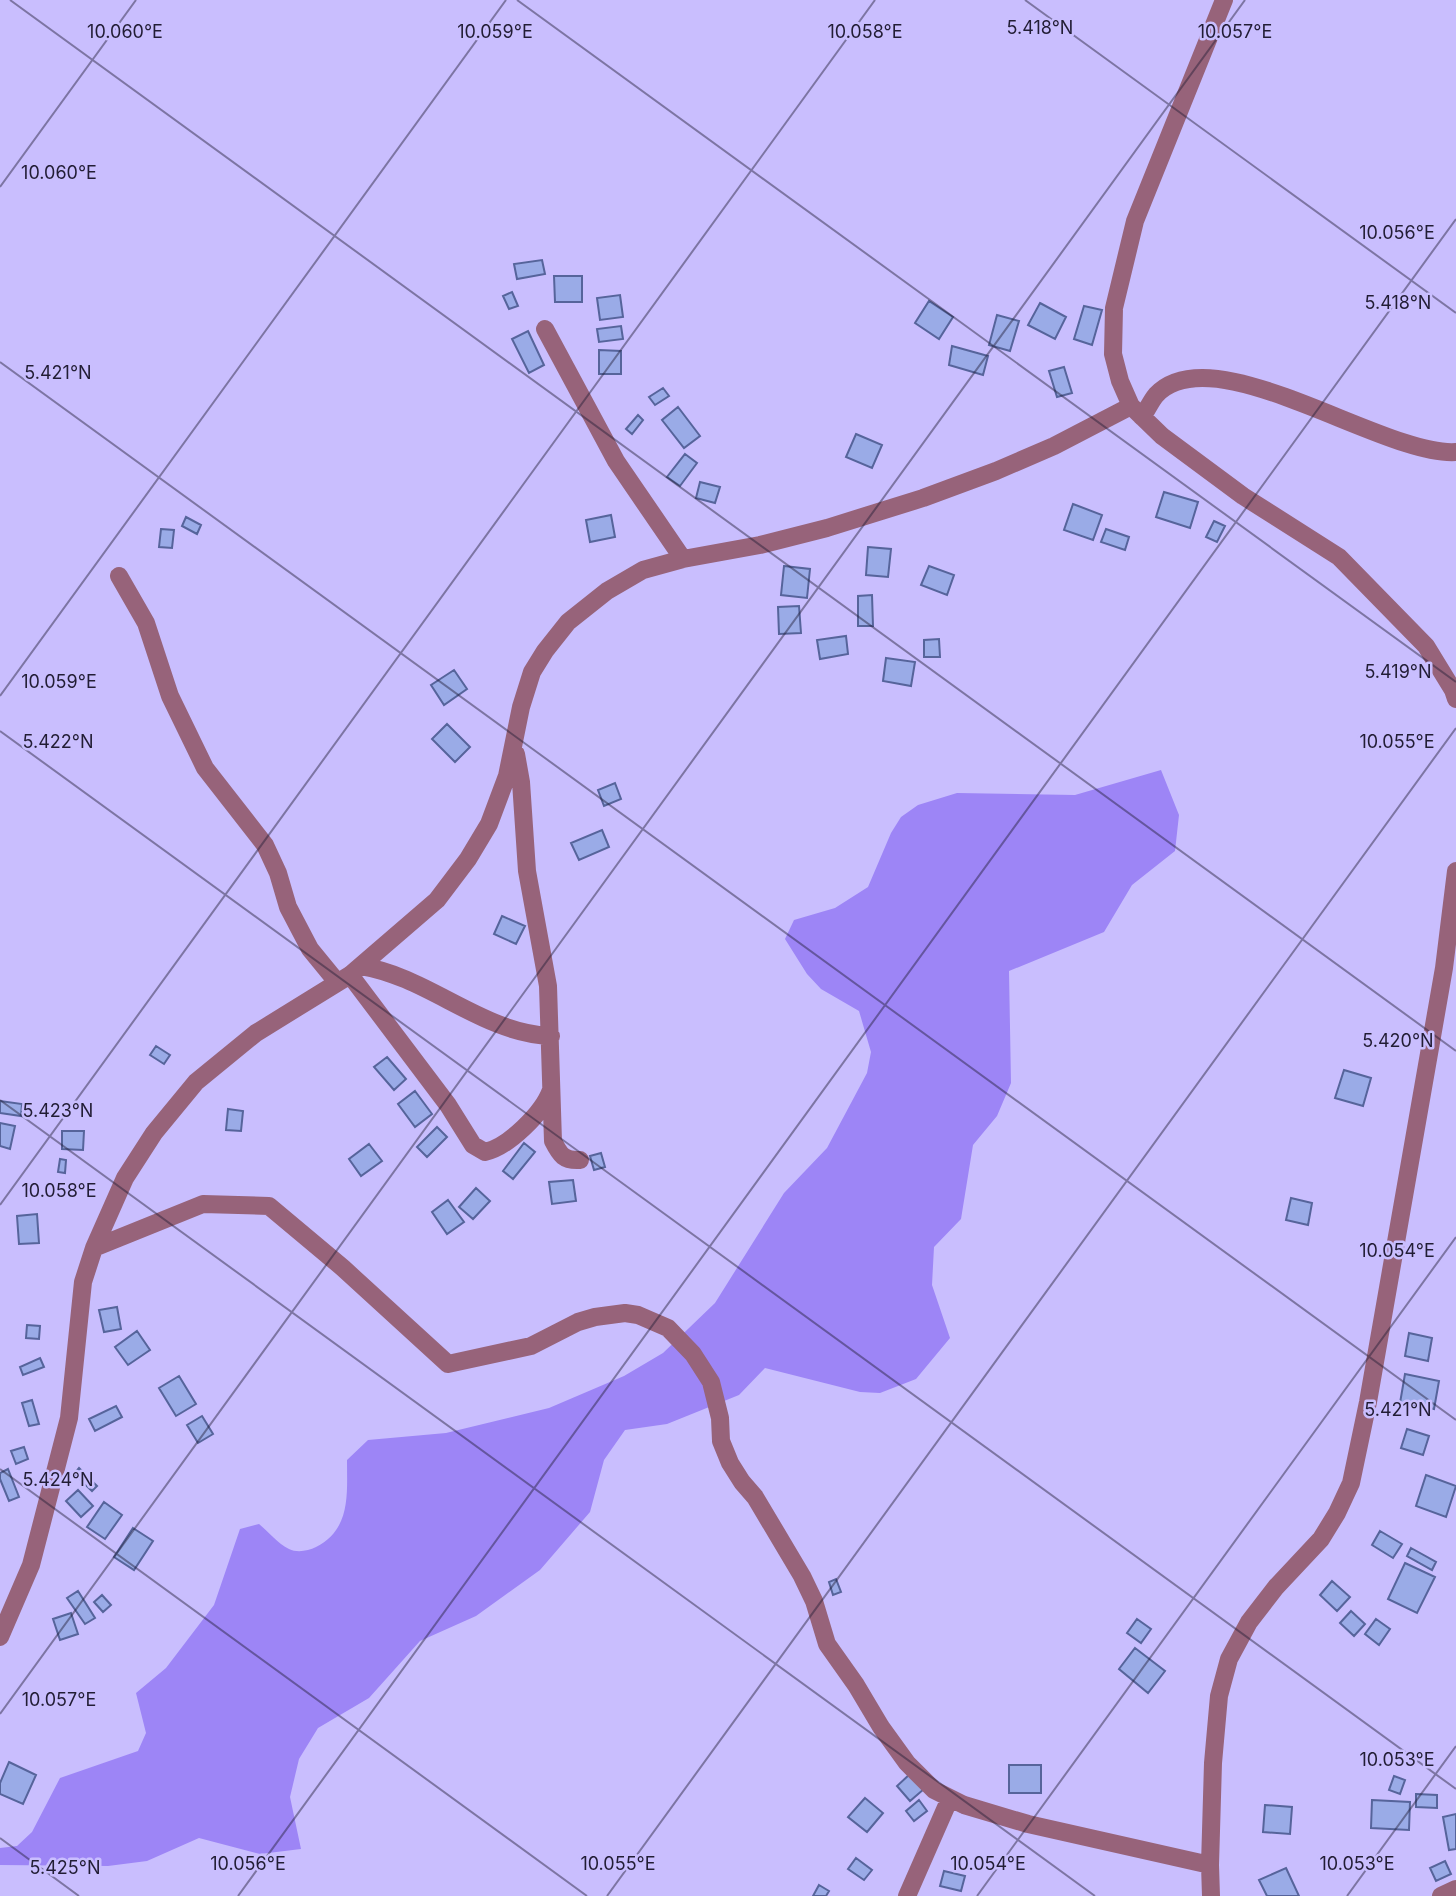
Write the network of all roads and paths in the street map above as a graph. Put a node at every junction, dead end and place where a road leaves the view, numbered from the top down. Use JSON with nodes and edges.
{"nodes":[{"id":1,"x":1224,"y":0,"type":"edge"},
{"id":2,"x":545,"y":328,"type":"dead end"},
{"id":3,"x":1136,"y":412,"type":"junction"},
{"id":4,"x":1456,"y":452,"type":"edge"},
{"id":5,"x":683,"y":559,"type":"junction"},
{"id":6,"x":119,"y":576,"type":"dead end"},
{"id":7,"x":1456,"y":699,"type":"edge"},
{"id":8,"x":514,"y":747,"type":"junction"},
{"id":9,"x":1456,"y":871,"type":"edge"},
{"id":10,"x":349,"y":975,"type":"junction"},
{"id":11,"x":551,"y":1036,"type":"junction"},
{"id":12,"x":552,"y":1087,"type":"junction"},
{"id":13,"x":580,"y":1160,"type":"dead end"},
{"id":14,"x":94,"y":1248,"type":"junction"},
{"id":15,"x":0,"y":1637,"type":"edge"},
{"id":16,"x":950,"y":1798,"type":"junction"},
{"id":17,"x":1210,"y":1864,"type":"junction"},
{"id":18,"x":1456,"y":1889,"type":"edge"},
{"id":19,"x":907,"y":1896,"type":"edge"},
{"id":20,"x":1212,"y":1896,"type":"edge"},
{"id":21,"x":1441,"y":1896,"type":"edge"}],
"edges":[{"from":1,"to":3,"type":"street"},
{"from":2,"to":5,"type":"street"},
{"from":3,"to":4,"type":"street"},
{"from":3,"to":5,"type":"street"},
{"from":3,"to":7,"type":"street"},
{"from":5,"to":8,"type":"street"},
{"from":6,"to":10,"type":"street"},
{"from":8,"to":10,"type":"street"},
{"from":8,"to":11,"type":"street"},
{"from":9,"to":17,"type":"street"},
{"from":10,"to":11,"type":"street"},
{"from":10,"to":12,"type":"street"},
{"from":10,"to":14,"type":"street"},
{"from":11,"to":12,"type":"street"},
{"from":12,"to":13,"type":"street"},
{"from":14,"to":15,"type":"street"},
{"from":14,"to":16,"type":"street"},
{"from":16,"to":17,"type":"street"},
{"from":16,"to":19,"type":"street"},
{"from":17,"to":20,"type":"street"},
{"from":18,"to":21,"type":"street"}]}
